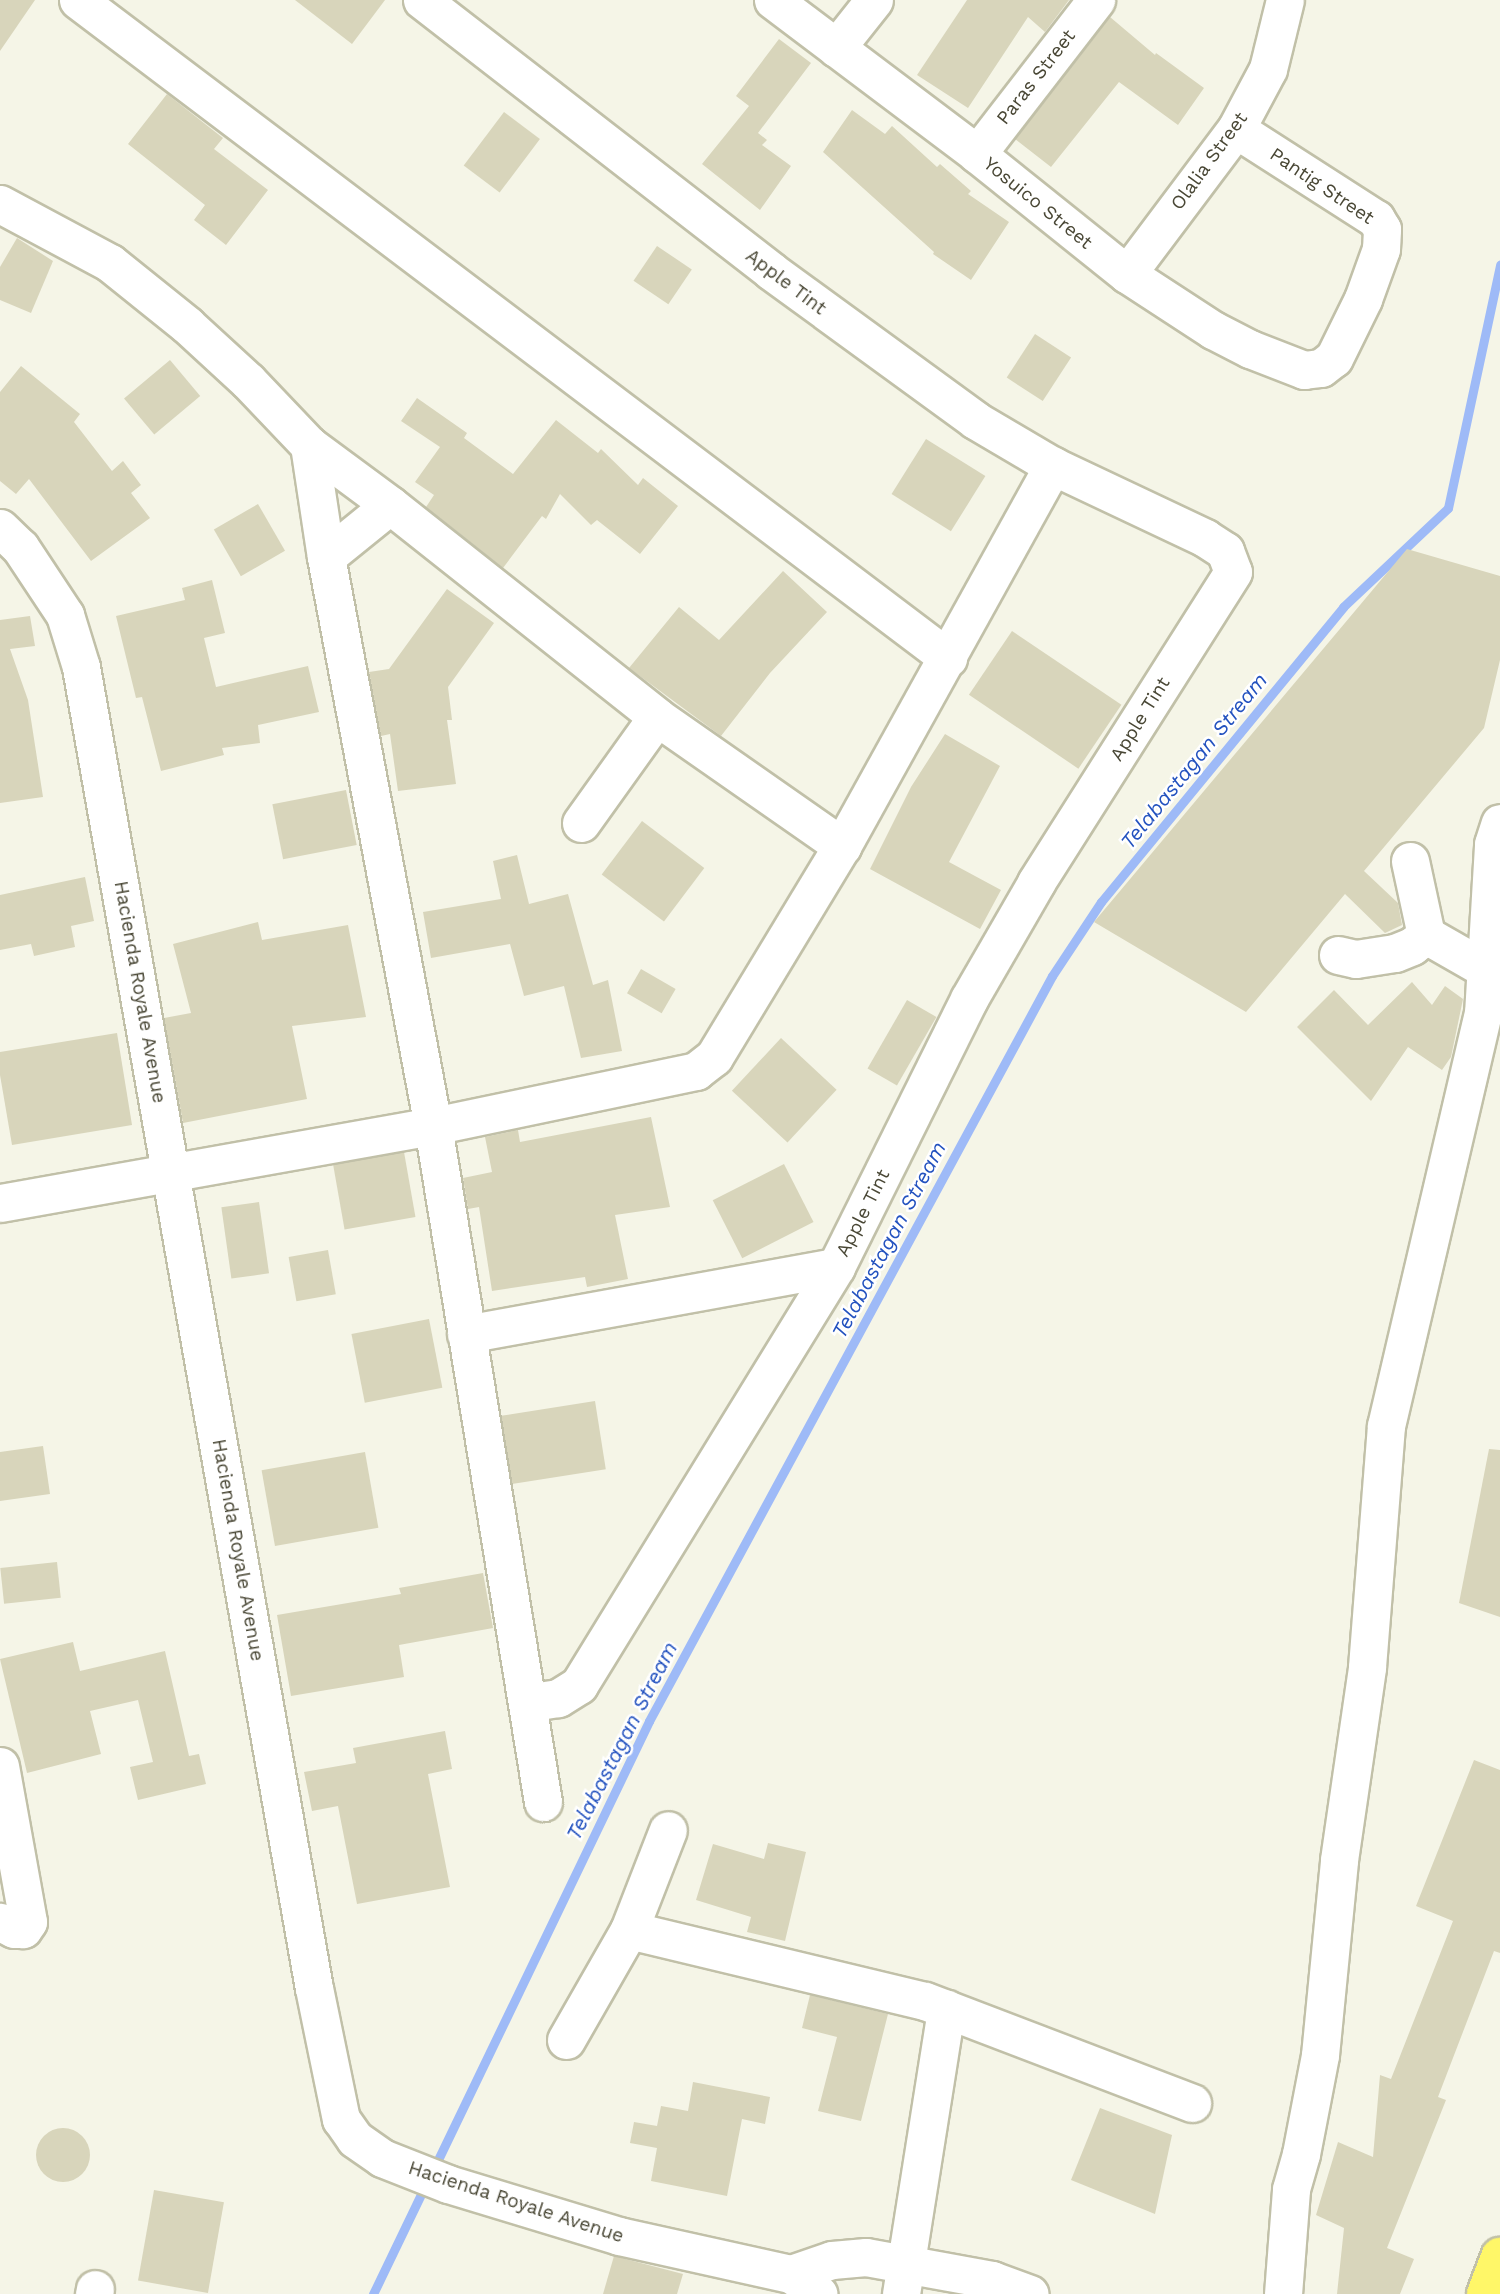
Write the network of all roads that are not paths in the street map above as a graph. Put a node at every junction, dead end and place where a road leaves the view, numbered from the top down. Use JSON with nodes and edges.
{"nodes":[{"id":1,"x":78,"y":0,"type":"edge"},
{"id":2,"x":422,"y":0,"type":"edge"},
{"id":3,"x":773,"y":0,"type":"edge"},
{"id":4,"x":874,"y":0,"type":"edge"},
{"id":5,"x":1096,"y":0,"type":"edge"},
{"id":6,"x":1286,"y":0,"type":"edge"},
{"id":7,"x":836,"y":48,"type":"junction"},
{"id":8,"x":1236,"y":129,"type":"junction"},
{"id":9,"x":977,"y":154,"type":"junction"},
{"id":10,"x":0,"y":204,"type":"edge"},
{"id":11,"x":1127,"y":274,"type":"junction"},
{"id":12,"x":1321,"y":368,"type":"joint"},
{"id":13,"x":309,"y":445,"type":"junction"},
{"id":14,"x":1053,"y":466,"type":"junction"},
{"id":15,"x":390,"y":505,"type":"junction"},
{"id":16,"x":0,"y":528,"type":"edge"},
{"id":17,"x":326,"y":557,"type":"junction"},
{"id":18,"x":948,"y":658,"type":"junction"},
{"id":19,"x":657,"y":717,"type":"junction"},
{"id":20,"x":581,"y":822,"type":"dead end"},
{"id":21,"x":1500,"y":823,"type":"edge"},
{"id":22,"x":842,"y":846,"type":"junction"},
{"id":23,"x":1410,"y":861,"type":"dead end"},
{"id":24,"x":1426,"y":935,"type":"junction"},
{"id":25,"x":1338,"y":955,"type":"dead end"},
{"id":26,"x":1487,"y":970,"type":"junction"},
{"id":27,"x":433,"y":1126,"type":"junction"},
{"id":28,"x":172,"y":1175,"type":"junction"},
{"id":29,"x":0,"y":1203,"type":"edge"},
{"id":30,"x":836,"y":1267,"type":"junction"},
{"id":31,"x":466,"y":1334,"type":"junction"},
{"id":32,"x":527,"y":1703,"type":"junction"},
{"id":33,"x":0,"y":1766,"type":"edge"},
{"id":34,"x":543,"y":1802,"type":"dead end"},
{"id":35,"x":668,"y":1830,"type":"dead end"},
{"id":36,"x":0,"y":1922,"type":"edge"},
{"id":37,"x":629,"y":1930,"type":"junction"},
{"id":38,"x":946,"y":2009,"type":"junction"},
{"id":39,"x":566,"y":2040,"type":"dead end"},
{"id":40,"x":1192,"y":2103,"type":"dead end"},
{"id":41,"x":1500,"y":2257,"type":"edge"},
{"id":42,"x":905,"y":2279,"type":"edge"},
{"id":43,"x":805,"y":2284,"type":"edge"},
{"id":44,"x":1030,"y":2294,"type":"edge"},
{"id":45,"x":1283,"y":2294,"type":"edge"},
{"id":46,"x":1486,"y":2294,"type":"edge"}],
"edges":[{"from":1,"to":18,"type":"street"},
{"from":2,"to":14,"type":"street","name":"Apple Tint"},
{"from":3,"to":7,"type":"street","name":"Yosuico Street"},
{"from":4,"to":7,"type":"street"},
{"from":5,"to":9,"type":"street","name":"Paras Street"},
{"from":6,"to":8,"type":"street","name":"Olalia Street"},
{"from":7,"to":9,"type":"street","name":"Yosuico Street"},
{"from":8,"to":11,"type":"street","name":"Olalia Street"},
{"from":8,"to":12,"type":"street","name":"Pantig Street"},
{"from":9,"to":11,"type":"street","name":"Yosuico Street"},
{"from":10,"to":13,"type":"street"},
{"from":11,"to":12,"type":"street","name":"Yosuico Street"},
{"from":13,"to":15,"type":"street"},
{"from":13,"to":17,"type":"street"},
{"from":14,"to":18,"type":"street"},
{"from":14,"to":30,"type":"street","name":"Apple Tint"},
{"from":15,"to":17,"type":"street"},
{"from":15,"to":19,"type":"street"},
{"from":16,"to":28,"type":"street","name":"Hacienda Royale Avenue"},
{"from":17,"to":27,"type":"street"},
{"from":18,"to":22,"type":"street"},
{"from":19,"to":20,"type":"street"},
{"from":19,"to":22,"type":"street"},
{"from":21,"to":26,"type":"street"},
{"from":22,"to":27,"type":"street"},
{"from":23,"to":24,"type":"street"},
{"from":24,"to":25,"type":"street"},
{"from":24,"to":26,"type":"street"},
{"from":26,"to":45,"type":"street"},
{"from":27,"to":28,"type":"street"},
{"from":27,"to":31,"type":"street"},
{"from":28,"to":29,"type":"street"},
{"from":28,"to":43,"type":"street","name":"Hacienda Royale Avenue"},
{"from":30,"to":31,"type":"street"},
{"from":30,"to":32,"type":"street","name":"Apple Tint"},
{"from":31,"to":32,"type":"street"},
{"from":32,"to":34,"type":"street"},
{"from":33,"to":36,"type":"street"},
{"from":35,"to":37,"type":"street"},
{"from":37,"to":38,"type":"street"},
{"from":37,"to":39,"type":"street"},
{"from":38,"to":40,"type":"street"},
{"from":38,"to":42,"type":"street"},
{"from":41,"to":46,"type":"highway"},
{"from":42,"to":43,"type":"street","name":"Hacienda Royale Avenue"},
{"from":42,"to":44,"type":"street","name":"Hacienda Royale Avenue"}]}
